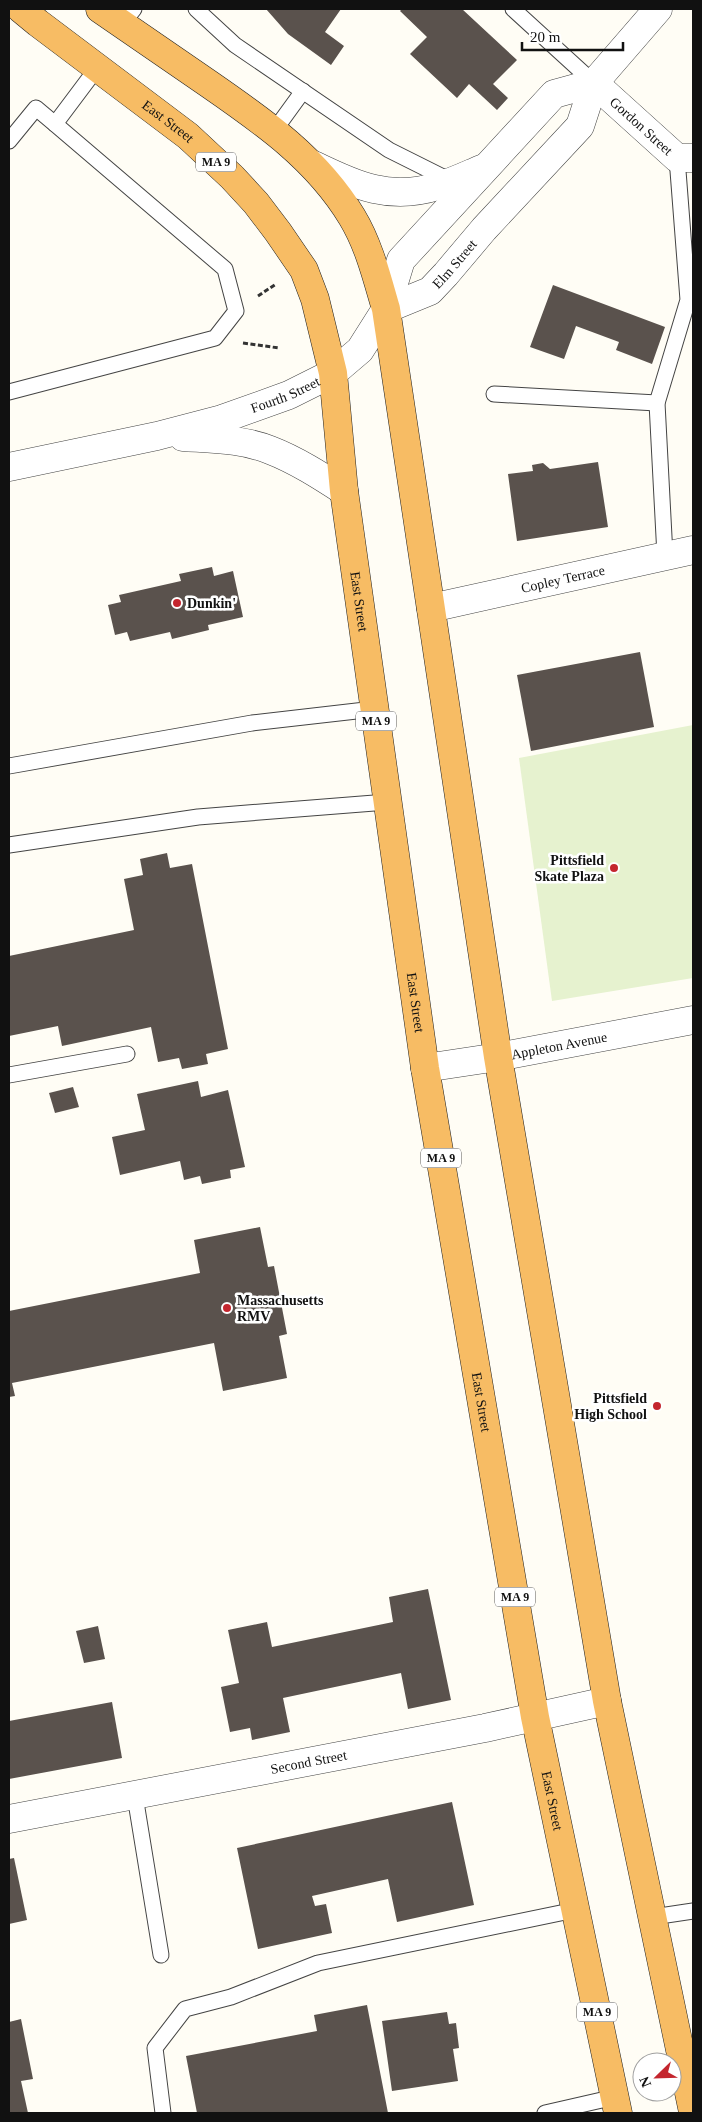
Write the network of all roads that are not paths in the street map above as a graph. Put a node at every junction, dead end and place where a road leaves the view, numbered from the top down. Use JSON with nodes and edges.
{"nodes":[{"id":1,"x":21,"y":9,"type":"edge"},
{"id":2,"x":196,"y":9,"type":"edge"},
{"id":3,"x":513,"y":9,"type":"edge"},
{"id":4,"x":658,"y":9,"type":"edge"},
{"id":5,"x":119,"y":14,"type":"edge"},
{"id":6,"x":98,"y":68,"type":"junction"},
{"id":7,"x":594,"y":83,"type":"junction"},
{"id":8,"x":303,"y":91,"type":"junction"},
{"id":9,"x":55,"y":124,"type":"junction"},
{"id":10,"x":274,"y":131,"type":"junction"},
{"id":11,"x":9,"y":141,"type":"edge"},
{"id":12,"x":685,"y":158,"type":"edge"},
{"id":13,"x":314,"y":166,"type":"junction"},
{"id":14,"x":487,"y":167,"type":"junction"},
{"id":15,"x":452,"y":181,"type":"junction"},
{"id":16,"x":386,"y":309,"type":"junction"},
{"id":17,"x":333,"y":373,"type":"junction"},
{"id":18,"x":9,"y":392,"type":"edge"},
{"id":19,"x":494,"y":394,"type":"dead end"},
{"id":20,"x":657,"y":403,"type":"junction"},
{"id":21,"x":156,"y":436,"type":"junction"},
{"id":22,"x":9,"y":467,"type":"edge"},
{"id":23,"x":344,"y":491,"type":"junction"},
{"id":24,"x":693,"y":550,"type":"edge"},
{"id":25,"x":665,"y":556,"type":"junction"},
{"id":26,"x":431,"y":608,"type":"junction"},
{"id":27,"x":374,"y":709,"type":"junction"},
{"id":28,"x":9,"y":766,"type":"edge"},
{"id":29,"x":387,"y":802,"type":"junction"},
{"id":30,"x":9,"y":845,"type":"edge"},
{"id":31,"x":693,"y":1020,"type":"edge"},
{"id":32,"x":127,"y":1054,"type":"dead end"},
{"id":33,"x":498,"y":1057,"type":"junction"},
{"id":34,"x":425,"y":1068,"type":"junction"},
{"id":35,"x":9,"y":1075,"type":"edge"},
{"id":36,"x":607,"y":1701,"type":"junction"},
{"id":37,"x":535,"y":1717,"type":"junction"},
{"id":38,"x":135,"y":1796,"type":"junction"},
{"id":39,"x":9,"y":1820,"type":"edge"},
{"id":40,"x":575,"y":1910,"type":"junction"},
{"id":41,"x":693,"y":1911,"type":"edge"},
{"id":42,"x":653,"y":1917,"type":"junction"},
{"id":43,"x":161,"y":1955,"type":"dead end"},
{"id":44,"x":617,"y":2105,"type":"edge"},
{"id":45,"x":693,"y":2112,"type":"edge"},
{"id":46,"x":162,"y":2113,"type":"edge"},
{"id":47,"x":545,"y":2113,"type":"edge"}],
"edges":[{"from":1,"to":6,"type":"highway","name":"East Street","number":"MA 9"},
{"from":2,"to":8,"type":"lane"},
{"from":3,"to":7,"type":"lane"},
{"from":4,"to":7,"type":"street","name":"Elm Street"},
{"from":5,"to":10,"type":"highway"},
{"from":6,"to":9,"type":"lane"},
{"from":6,"to":17,"type":"highway","name":"East Street","number":"MA 9"},
{"from":7,"to":12,"type":"street","name":"Gordon Street"},
{"from":7,"to":14,"type":"street"},
{"from":7,"to":16,"type":"street","name":"Elm Street"},
{"from":8,"to":10,"type":"lane"},
{"from":8,"to":15,"type":"lane"},
{"from":9,"to":11,"type":"lane"},
{"from":9,"to":18,"type":"lane"},
{"from":10,"to":13,"type":"highway"},
{"from":12,"to":20,"type":"lane"},
{"from":13,"to":15,"type":"street"},
{"from":13,"to":16,"type":"highway"},
{"from":14,"to":15,"type":"street"},
{"from":14,"to":16,"type":"street"},
{"from":16,"to":17,"type":"street","name":"Fourth Street"},
{"from":16,"to":26,"type":"highway"},
{"from":17,"to":21,"type":"street","name":"Fourth Street"},
{"from":17,"to":23,"type":"highway","name":"East Street","number":"MA 9"},
{"from":19,"to":20,"type":"lane"},
{"from":20,"to":25,"type":"lane"},
{"from":21,"to":22,"type":"street","name":"Fourth Street"},
{"from":21,"to":23,"type":"street","name":"Fourth Street"},
{"from":23,"to":27,"type":"highway","name":"East Street","number":"MA 9"},
{"from":24,"to":25,"type":"street","name":"Copley Terrace"},
{"from":25,"to":26,"type":"street","name":"Copley Terrace"},
{"from":26,"to":33,"type":"highway"},
{"from":27,"to":28,"type":"lane"},
{"from":27,"to":29,"type":"highway","name":"East Street","number":"MA 9"},
{"from":29,"to":30,"type":"lane"},
{"from":29,"to":34,"type":"highway","name":"East Street","number":"MA 9"},
{"from":31,"to":33,"type":"street","name":"Appleton Avenue"},
{"from":32,"to":35,"type":"lane"},
{"from":33,"to":34,"type":"street","name":"Appleton Avenue"},
{"from":33,"to":36,"type":"highway"},
{"from":34,"to":37,"type":"highway","name":"East Street","number":"MA 9"},
{"from":36,"to":37,"type":"street","name":"Second Street"},
{"from":36,"to":42,"type":"highway"},
{"from":37,"to":38,"type":"street","name":"Second Street"},
{"from":37,"to":40,"type":"highway","name":"East Street","number":"MA 9"},
{"from":38,"to":39,"type":"street","name":"Second Street"},
{"from":38,"to":43,"type":"lane"},
{"from":40,"to":44,"type":"highway","name":"East Street","number":"MA 9"},
{"from":40,"to":46,"type":"lane"},
{"from":41,"to":42,"type":"lane"},
{"from":42,"to":45,"type":"highway"},
{"from":44,"to":47,"type":"lane"}]}
